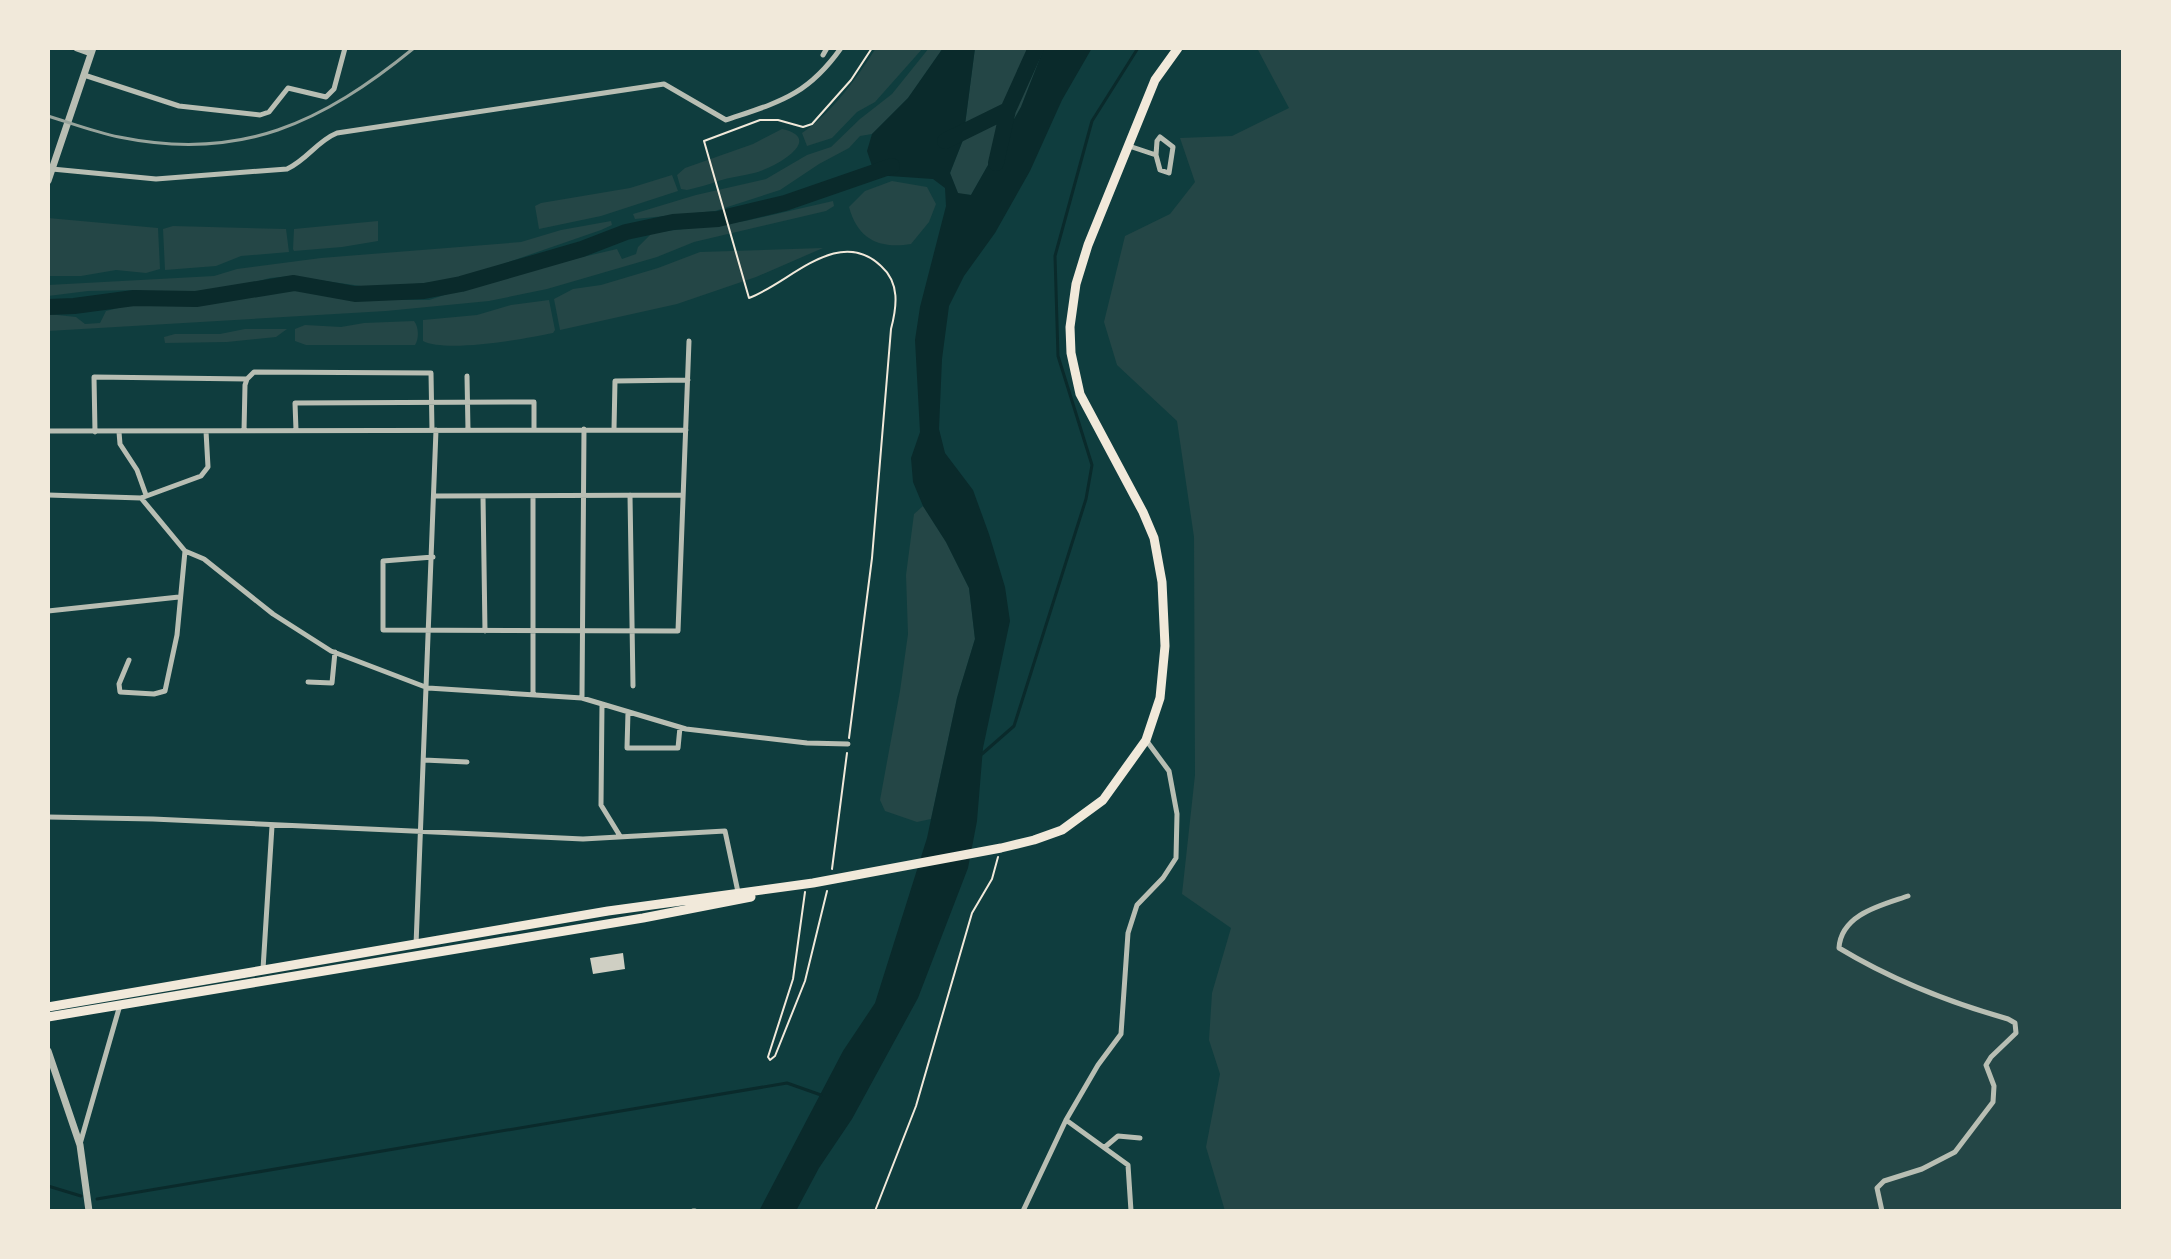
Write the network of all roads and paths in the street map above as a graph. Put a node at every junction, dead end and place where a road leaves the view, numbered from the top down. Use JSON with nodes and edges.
{"nodes":[{"id":1,"x":77,"y":48,"type":"edge"},
{"id":2,"x":345,"y":48,"type":"edge"},
{"id":3,"x":827,"y":48,"type":"edge"},
{"id":4,"x":841,"y":48,"type":"edge"},
{"id":5,"x":872,"y":48,"type":"edge"},
{"id":6,"x":1178,"y":48,"type":"edge"},
{"id":7,"x":92,"y":51,"type":"edge"},
{"id":8,"x":823,"y":55,"type":"dead end"},
{"id":9,"x":84,"y":75,"type":"junction"},
{"id":10,"x":1128,"y":146,"type":"junction"},
{"id":11,"x":1156,"y":155,"type":"junction"},
{"id":12,"x":50,"y":174,"type":"edge"},
{"id":13,"x":689,"y":341,"type":"dead end"},
{"id":14,"x":467,"y":376,"type":"dead end"},
{"id":15,"x":247,"y":379,"type":"junction"},
{"id":16,"x":688,"y":380,"type":"junction"},
{"id":17,"x":432,"y":402,"type":"junction"},
{"id":18,"x":468,"y":402,"type":"junction"},
{"id":19,"x":534,"y":429,"type":"junction"},
{"id":20,"x":584,"y":429,"type":"junction"},
{"id":21,"x":614,"y":429,"type":"junction"},
{"id":22,"x":296,"y":430,"type":"junction"},
{"id":23,"x":434,"y":430,"type":"junction"},
{"id":24,"x":468,"y":430,"type":"junction"},
{"id":25,"x":686,"y":430,"type":"junction"},
{"id":26,"x":48,"y":431,"type":"edge"},
{"id":27,"x":206,"y":431,"type":"junction"},
{"id":28,"x":244,"y":431,"type":"junction"},
{"id":29,"x":95,"y":432,"type":"junction"},
{"id":30,"x":119,"y":432,"type":"junction"},
{"id":31,"x":48,"y":495,"type":"edge"},
{"id":32,"x":630,"y":495,"type":"junction"},
{"id":33,"x":683,"y":495,"type":"junction"},
{"id":34,"x":143,"y":496,"type":"junction"},
{"id":35,"x":435,"y":496,"type":"junction"},
{"id":36,"x":483,"y":496,"type":"junction"},
{"id":37,"x":533,"y":496,"type":"junction"},
{"id":38,"x":584,"y":496,"type":"junction"},
{"id":39,"x":185,"y":551,"type":"junction"},
{"id":40,"x":433,"y":557,"type":"junction"},
{"id":41,"x":179,"y":597,"type":"junction"},
{"id":42,"x":48,"y":611,"type":"edge"},
{"id":43,"x":430,"y":631,"type":"junction"},
{"id":44,"x":485,"y":631,"type":"junction"},
{"id":45,"x":533,"y":631,"type":"junction"},
{"id":46,"x":582,"y":631,"type":"junction"},
{"id":47,"x":632,"y":631,"type":"junction"},
{"id":48,"x":335,"y":652,"type":"junction"},
{"id":49,"x":129,"y":660,"type":"dead end"},
{"id":50,"x":308,"y":682,"type":"dead end"},
{"id":51,"x":633,"y":686,"type":"dead end"},
{"id":52,"x":428,"y":688,"type":"junction"},
{"id":53,"x":533,"y":695,"type":"junction"},
{"id":54,"x":582,"y":698,"type":"junction"},
{"id":55,"x":602,"y":703,"type":"junction"},
{"id":56,"x":628,"y":712,"type":"junction"},
{"id":57,"x":680,"y":727,"type":"junction"},
{"id":58,"x":1146,"y":740,"type":"junction"},
{"id":59,"x":848,"y":744,"type":"junction"},
{"id":60,"x":424,"y":760,"type":"junction"},
{"id":61,"x":467,"y":762,"type":"dead end"},
{"id":62,"x":48,"y":817,"type":"edge"},
{"id":63,"x":272,"y":826,"type":"junction"},
{"id":64,"x":420,"y":833,"type":"junction"},
{"id":65,"x":620,"y":837,"type":"junction"},
{"id":66,"x":1001,"y":848,"type":"junction"},
{"id":67,"x":833,"y":867,"type":"dead end"},
{"id":68,"x":829,"y":882,"type":"dead end"},
{"id":69,"x":809,"y":884,"type":"junction"},
{"id":70,"x":738,"y":893,"type":"junction"},
{"id":71,"x":1908,"y":896,"type":"dead end"},
{"id":72,"x":416,"y":945,"type":"junction"},
{"id":73,"x":263,"y":970,"type":"junction"},
{"id":74,"x":120,"y":1005,"type":"junction"},
{"id":75,"x":48,"y":1007,"type":"edge"},
{"id":76,"x":48,"y":1017,"type":"edge"},
{"id":77,"x":48,"y":1051,"type":"edge"},
{"id":78,"x":1066,"y":1120,"type":"junction"},
{"id":79,"x":1140,"y":1138,"type":"dead end"},
{"id":80,"x":80,"y":1145,"type":"junction"},
{"id":81,"x":1105,"y":1147,"type":"junction"},
{"id":82,"x":89,"y":1211,"type":"edge"},
{"id":83,"x":875,"y":1211,"type":"edge"},
{"id":84,"x":1023,"y":1211,"type":"edge"},
{"id":85,"x":1131,"y":1211,"type":"edge"},
{"id":86,"x":1882,"y":1211,"type":"edge"}],
"edges":[{"from":1,"to":7,"type":"street"},
{"from":2,"to":9,"type":"street"},
{"from":3,"to":8,"type":"street"},
{"from":4,"to":12,"type":"street"},
{"from":5,"to":59,"type":"path"},
{"from":6,"to":10,"type":"highway"},
{"from":7,"to":9,"type":"street"},
{"from":9,"to":12,"type":"street"},
{"from":10,"to":11,"type":"street"},
{"from":10,"to":58,"type":"highway"},
{"from":11,"to":11,"type":"street"},
{"from":13,"to":16,"type":"street"},
{"from":14,"to":18,"type":"street"},
{"from":15,"to":17,"type":"street"},
{"from":15,"to":28,"type":"street"},
{"from":15,"to":29,"type":"street"},
{"from":16,"to":21,"type":"street"},
{"from":16,"to":25,"type":"street"},
{"from":17,"to":18,"type":"street"},
{"from":17,"to":22,"type":"street"},
{"from":17,"to":23,"type":"street"},
{"from":18,"to":19,"type":"street"},
{"from":18,"to":24,"type":"street"},
{"from":19,"to":20,"type":"street"},
{"from":19,"to":24,"type":"street"},
{"from":20,"to":21,"type":"street"},
{"from":20,"to":38,"type":"street"},
{"from":21,"to":25,"type":"street"},
{"from":22,"to":23,"type":"street"},
{"from":22,"to":28,"type":"street"},
{"from":23,"to":24,"type":"street"},
{"from":23,"to":35,"type":"street"},
{"from":25,"to":33,"type":"street"},
{"from":26,"to":29,"type":"street"},
{"from":27,"to":28,"type":"street"},
{"from":27,"to":30,"type":"street"},
{"from":27,"to":34,"type":"street"},
{"from":29,"to":30,"type":"street"},
{"from":30,"to":34,"type":"street"},
{"from":31,"to":34,"type":"street"},
{"from":32,"to":33,"type":"street"},
{"from":32,"to":38,"type":"street"},
{"from":32,"to":47,"type":"street"},
{"from":33,"to":47,"type":"street"},
{"from":34,"to":39,"type":"street"},
{"from":35,"to":36,"type":"street"},
{"from":35,"to":40,"type":"street"},
{"from":36,"to":37,"type":"street"},
{"from":36,"to":44,"type":"street"},
{"from":37,"to":38,"type":"street"},
{"from":37,"to":45,"type":"street"},
{"from":38,"to":46,"type":"street"},
{"from":39,"to":41,"type":"street"},
{"from":39,"to":48,"type":"street"},
{"from":40,"to":43,"type":"street"},
{"from":40,"to":43,"type":"street"},
{"from":41,"to":42,"type":"street"},
{"from":41,"to":49,"type":"street"},
{"from":43,"to":44,"type":"street"},
{"from":43,"to":52,"type":"street"},
{"from":44,"to":45,"type":"street"},
{"from":45,"to":46,"type":"street"},
{"from":45,"to":53,"type":"street"},
{"from":46,"to":47,"type":"street"},
{"from":46,"to":54,"type":"street"},
{"from":47,"to":51,"type":"street"},
{"from":48,"to":50,"type":"street"},
{"from":48,"to":52,"type":"street"},
{"from":52,"to":53,"type":"street"},
{"from":52,"to":60,"type":"street"},
{"from":53,"to":54,"type":"street"},
{"from":54,"to":55,"type":"street"},
{"from":55,"to":56,"type":"street"},
{"from":55,"to":65,"type":"street"},
{"from":56,"to":57,"type":"street"},
{"from":56,"to":57,"type":"street"},
{"from":57,"to":59,"type":"street"},
{"from":58,"to":66,"type":"highway"},
{"from":58,"to":78,"type":"street"},
{"from":59,"to":67,"type":"path"},
{"from":60,"to":61,"type":"street"},
{"from":60,"to":64,"type":"street"},
{"from":62,"to":63,"type":"street"},
{"from":63,"to":64,"type":"street"},
{"from":63,"to":73,"type":"street"},
{"from":64,"to":65,"type":"street"},
{"from":64,"to":72,"type":"street"},
{"from":65,"to":70,"type":"street"},
{"from":66,"to":69,"type":"highway"},
{"from":66,"to":83,"type":"path"},
{"from":68,"to":69,"type":"path"},
{"from":69,"to":70,"type":"highway"},
{"from":69,"to":74,"type":"highway"},
{"from":70,"to":72,"type":"highway"},
{"from":71,"to":86,"type":"street"},
{"from":72,"to":73,"type":"highway"},
{"from":73,"to":75,"type":"highway"},
{"from":74,"to":76,"type":"highway"},
{"from":74,"to":80,"type":"street"},
{"from":77,"to":80,"type":"street"},
{"from":78,"to":81,"type":"street"},
{"from":78,"to":84,"type":"street"},
{"from":79,"to":81,"type":"street"},
{"from":80,"to":82,"type":"street"},
{"from":81,"to":85,"type":"street"}]}
